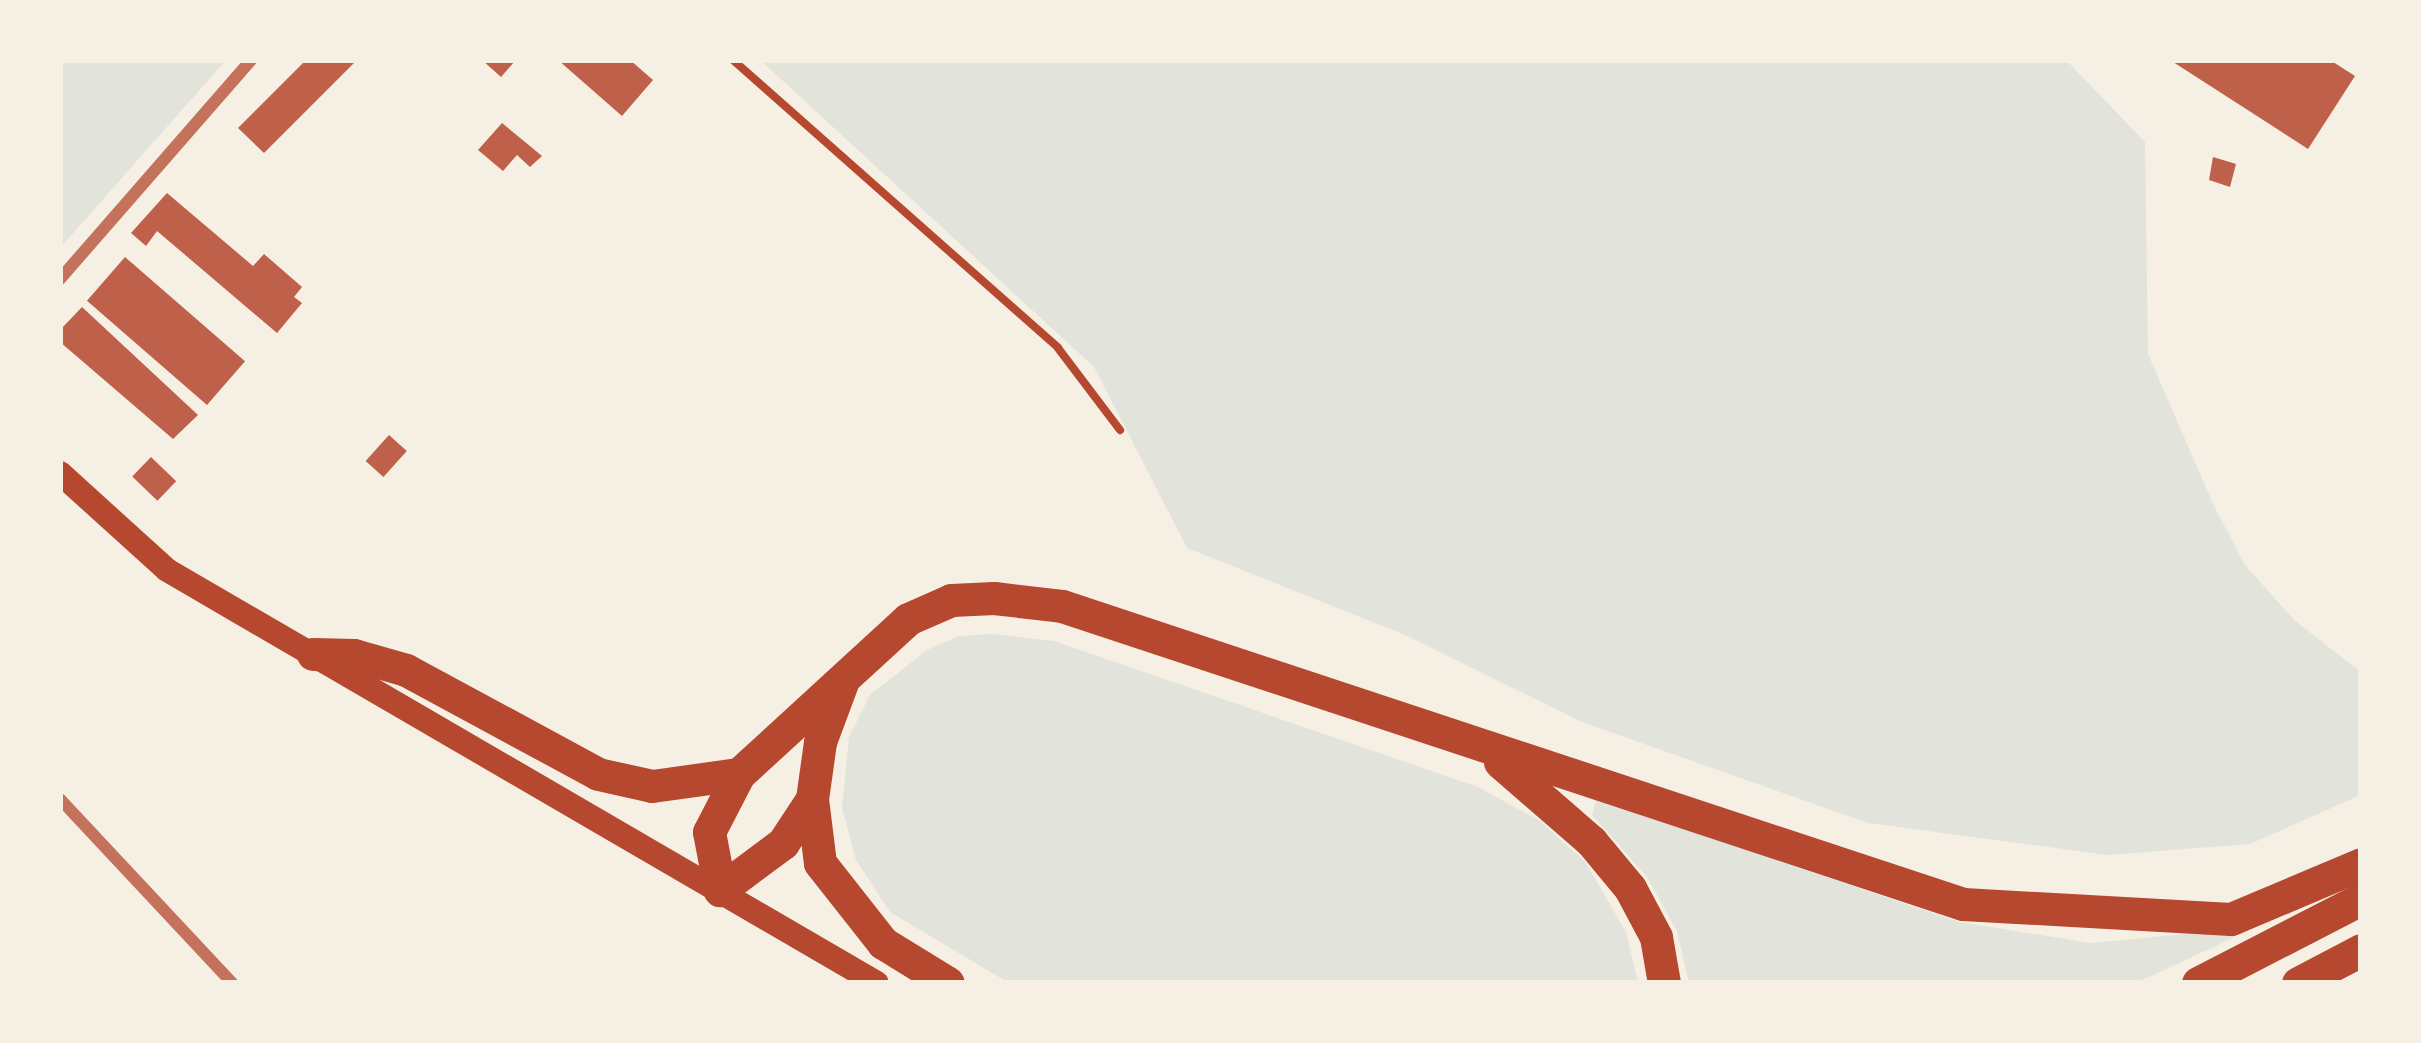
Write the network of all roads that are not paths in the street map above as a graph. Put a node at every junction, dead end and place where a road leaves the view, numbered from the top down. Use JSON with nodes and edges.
{"nodes":[{"id":1,"x":251,"y":60,"type":"edge"},
{"id":2,"x":60,"y":279,"type":"edge"},
{"id":3,"x":60,"y":473,"type":"edge"},
{"id":4,"x":313,"y":654,"type":"junction"},
{"id":5,"x":848,"y":667,"type":"junction"},
{"id":6,"x":1490,"y":753,"type":"junction"},
{"id":7,"x":739,"y":774,"type":"junction"},
{"id":8,"x":60,"y":799,"type":"edge"},
{"id":9,"x":812,"y":799,"type":"junction"},
{"id":10,"x":2361,"y":864,"type":"edge"},
{"id":11,"x":720,"y":890,"type":"junction"},
{"id":12,"x":2361,"y":898,"type":"edge"},
{"id":13,"x":2361,"y":950,"type":"edge"},
{"id":14,"x":232,"y":983,"type":"edge"},
{"id":15,"x":877,"y":983,"type":"edge"},
{"id":16,"x":948,"y":983,"type":"edge"},
{"id":17,"x":1664,"y":983,"type":"edge"},
{"id":18,"x":2198,"y":983,"type":"edge"},
{"id":19,"x":2298,"y":983,"type":"edge"}],
"edges":[{"from":1,"to":2,"type":"street"},
{"from":3,"to":4,"type":"main road"},
{"from":4,"to":7,"type":"highway"},
{"from":4,"to":11,"type":"main road"},
{"from":5,"to":6,"type":"highway"},
{"from":5,"to":7,"type":"highway"},
{"from":5,"to":9,"type":"highway"},
{"from":6,"to":10,"type":"highway"},
{"from":6,"to":17,"type":"highway"},
{"from":7,"to":11,"type":"highway"},
{"from":8,"to":14,"type":"street"},
{"from":9,"to":11,"type":"highway"},
{"from":9,"to":16,"type":"highway"},
{"from":11,"to":15,"type":"main road"},
{"from":12,"to":18,"type":"highway"},
{"from":13,"to":19,"type":"highway"}]}
